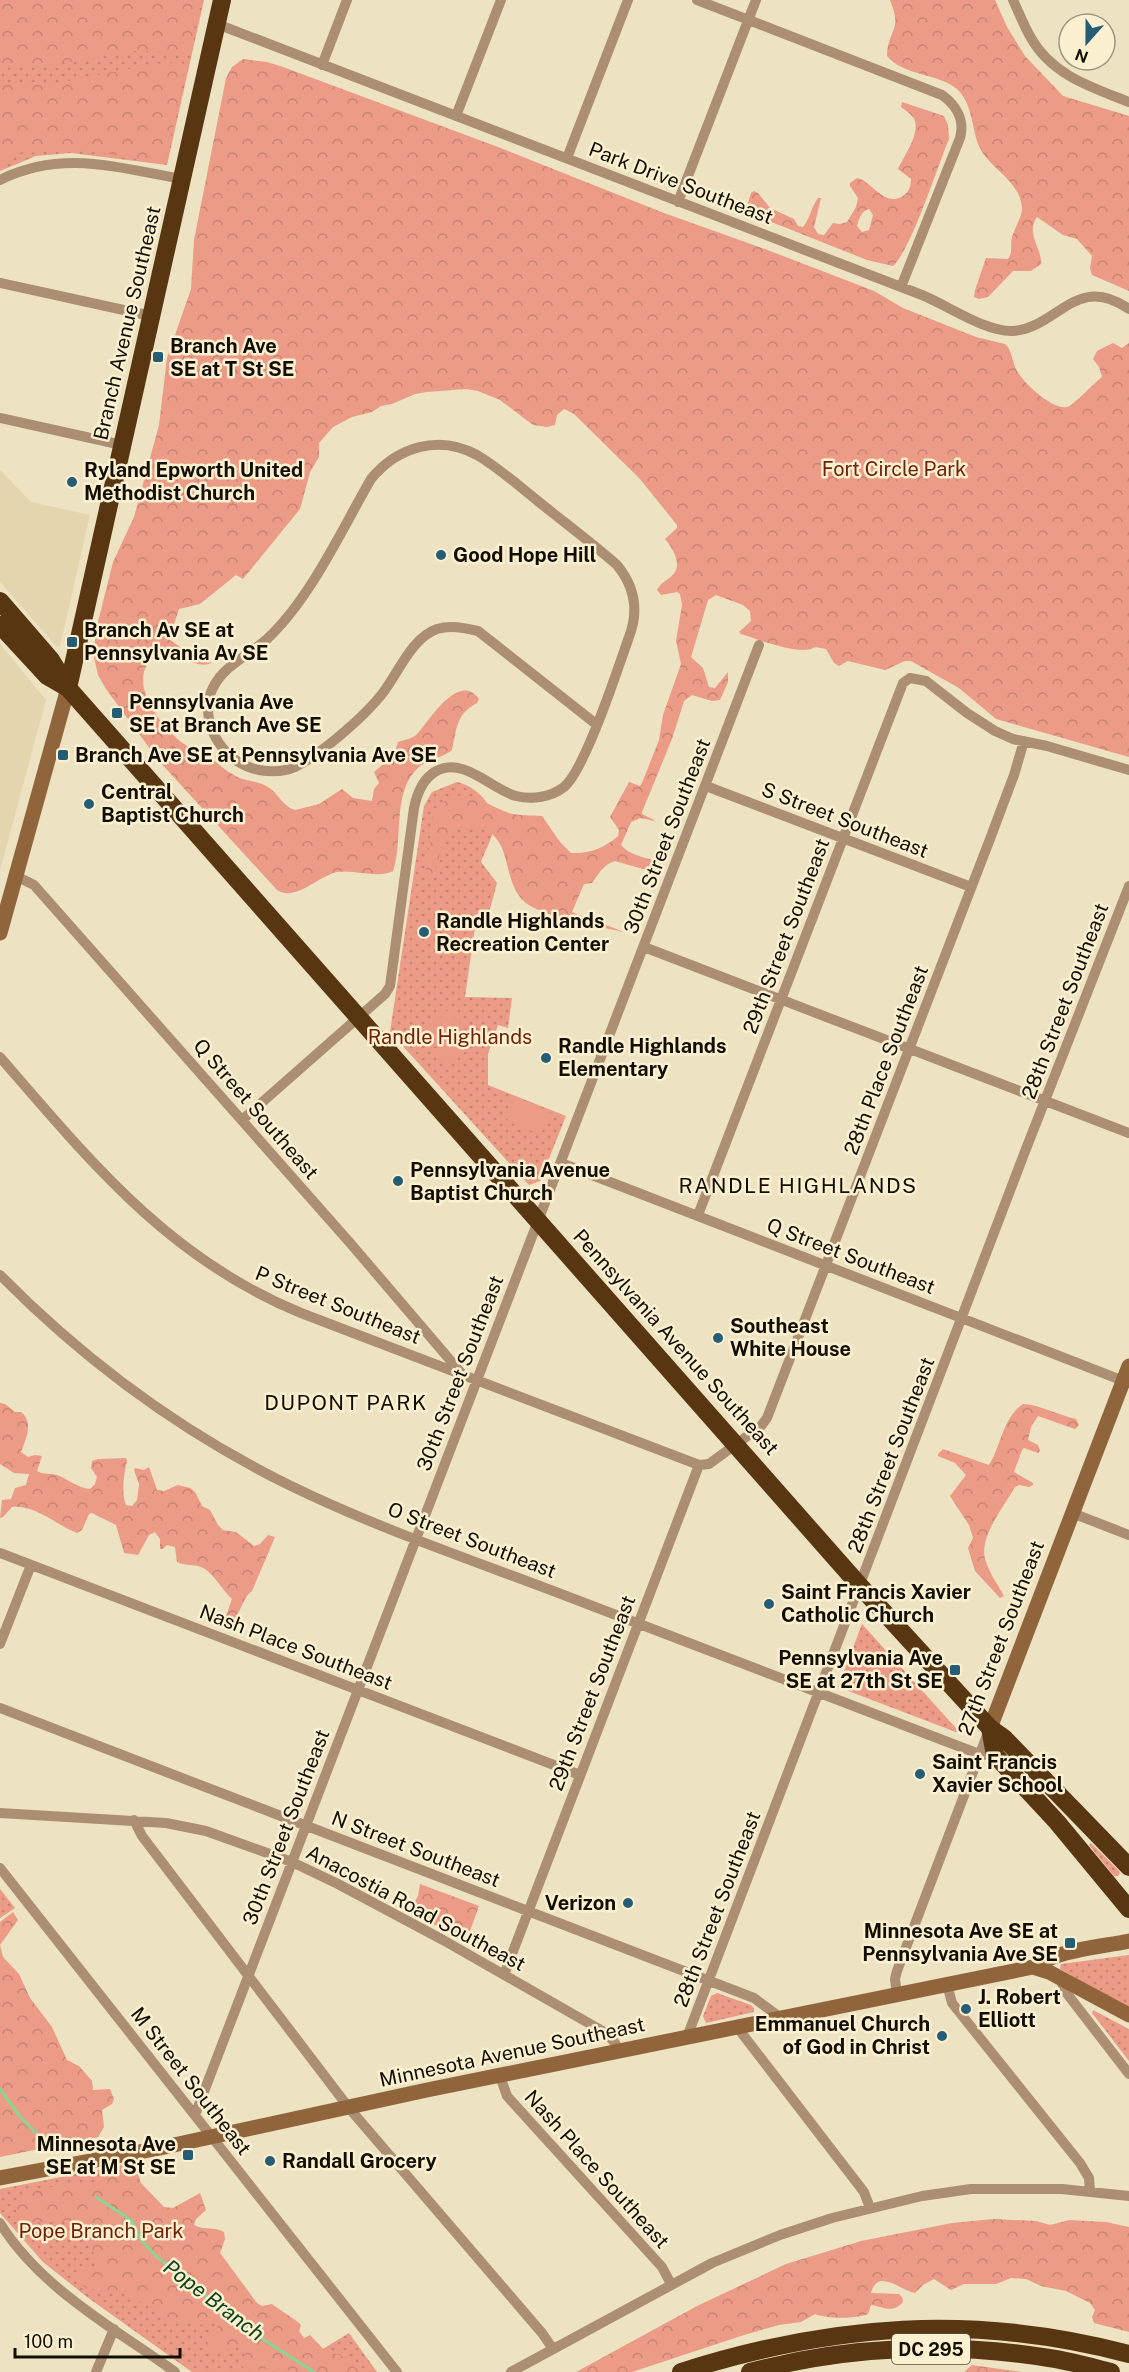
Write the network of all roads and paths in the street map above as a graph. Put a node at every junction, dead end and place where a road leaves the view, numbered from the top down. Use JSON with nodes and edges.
{"nodes":[{"id":1,"x":222,"y":0,"type":"edge"},
{"id":2,"x":347,"y":0,"type":"edge"},
{"id":3,"x":501,"y":0,"type":"edge"},
{"id":4,"x":628,"y":0,"type":"edge"},
{"id":5,"x":697,"y":0,"type":"edge"},
{"id":6,"x":756,"y":0,"type":"edge"},
{"id":7,"x":1013,"y":0,"type":"edge"},
{"id":8,"x":748,"y":20,"type":"junction"},
{"id":9,"x":217,"y":24,"type":"junction"},
{"id":10,"x":322,"y":65,"type":"junction"},
{"id":11,"x":1129,"y":102,"type":"edge"},
{"id":12,"x":456,"y":116,"type":"junction"},
{"id":13,"x":567,"y":158,"type":"junction"},
{"id":14,"x":182,"y":179,"type":"junction"},
{"id":15,"x":0,"y":180,"type":"edge"},
{"id":16,"x":678,"y":202,"type":"junction"},
{"id":17,"x":0,"y":283,"type":"edge"},
{"id":18,"x":901,"y":287,"type":"junction"},
{"id":19,"x":1129,"y":309,"type":"edge"},
{"id":20,"x":151,"y":316,"type":"junction"},
{"id":21,"x":0,"y":418,"type":"edge"},
{"id":22,"x":122,"y":445,"type":"junction"},
{"id":23,"x":0,"y":601,"type":"edge"},
{"id":24,"x":0,"y":625,"type":"edge"},
{"id":25,"x":759,"y":645,"type":"dead end"},
{"id":26,"x":68,"y":688,"type":"junction"},
{"id":27,"x":596,"y":724,"type":"junction"},
{"id":28,"x":1024,"y":741,"type":"junction"},
{"id":29,"x":1129,"y":770,"type":"edge"},
{"id":30,"x":706,"y":786,"type":"junction"},
{"id":31,"x":843,"y":838,"type":"junction"},
{"id":32,"x":16,"y":876,"type":"junction"},
{"id":33,"x":1129,"y":886,"type":"edge"},
{"id":34,"x":971,"y":887,"type":"junction"},
{"id":35,"x":0,"y":933,"type":"edge"},
{"id":36,"x":644,"y":947,"type":"junction"},
{"id":37,"x":781,"y":999,"type":"junction"},
{"id":38,"x":358,"y":1017,"type":"junction"},
{"id":39,"x":909,"y":1049,"type":"junction"},
{"id":40,"x":0,"y":1056,"type":"edge"},
{"id":41,"x":1045,"y":1101,"type":"junction"},
{"id":42,"x":242,"y":1120,"type":"junction"},
{"id":43,"x":1129,"y":1133,"type":"edge"},
{"id":44,"x":561,"y":1163,"type":"junction"},
{"id":45,"x":698,"y":1215,"type":"junction"},
{"id":46,"x":538,"y":1222,"type":"junction"},
{"id":47,"x":826,"y":1265,"type":"junction"},
{"id":48,"x":0,"y":1275,"type":"edge"},
{"id":49,"x":962,"y":1318,"type":"junction"},
{"id":50,"x":462,"y":1374,"type":"junction"},
{"id":51,"x":1127,"y":1376,"type":"edge"},
{"id":52,"x":477,"y":1380,"type":"junction"},
{"id":53,"x":743,"y":1440,"type":"junction"},
{"id":54,"x":699,"y":1465,"type":"junction"},
{"id":55,"x":1072,"y":1513,"type":"junction"},
{"id":56,"x":1129,"y":1535,"type":"edge"},
{"id":57,"x":416,"y":1539,"type":"junction"},
{"id":58,"x":0,"y":1553,"type":"edge"},
{"id":59,"x":31,"y":1565,"type":"junction"},
{"id":60,"x":860,"y":1586,"type":"junction"},
{"id":61,"x":638,"y":1623,"type":"junction"},
{"id":62,"x":0,"y":1644,"type":"edge"},
{"id":63,"x":358,"y":1690,"type":"junction"},
{"id":64,"x":819,"y":1693,"type":"junction"},
{"id":65,"x":0,"y":1708,"type":"edge"},
{"id":66,"x":990,"y":1728,"type":"junction"},
{"id":67,"x":987,"y":1754,"type":"junction"},
{"id":68,"x":580,"y":1775,"type":"junction"},
{"id":69,"x":0,"y":1813,"type":"edge"},
{"id":70,"x":135,"y":1820,"type":"junction"},
{"id":71,"x":306,"y":1826,"type":"junction"},
{"id":72,"x":292,"y":1862,"type":"junction"},
{"id":73,"x":1129,"y":1867,"type":"edge"},
{"id":74,"x":0,"y":1868,"type":"edge"},
{"id":75,"x":1129,"y":1909,"type":"edge"},
{"id":76,"x":527,"y":1911,"type":"junction"},
{"id":77,"x":1129,"y":1941,"type":"edge"},
{"id":78,"x":1033,"y":1967,"type":"junction"},
{"id":79,"x":504,"y":1974,"type":"junction"},
{"id":80,"x":248,"y":1976,"type":"junction"},
{"id":81,"x":1060,"y":1978,"type":"junction"},
{"id":82,"x":708,"y":1980,"type":"junction"},
{"id":83,"x":947,"y":1984,"type":"junction"},
{"id":84,"x":897,"y":1994,"type":"junction"},
{"id":85,"x":1129,"y":2015,"type":"edge"},
{"id":86,"x":781,"y":2018,"type":"junction"},
{"id":87,"x":737,"y":2027,"type":"junction"},
{"id":88,"x":687,"y":2037,"type":"junction"},
{"id":89,"x":619,"y":2051,"type":"junction"},
{"id":90,"x":1129,"y":2074,"type":"edge"},
{"id":91,"x":500,"y":2076,"type":"junction"},
{"id":92,"x":349,"y":2108,"type":"junction"},
{"id":93,"x":195,"y":2115,"type":"junction"},
{"id":94,"x":212,"y":2137,"type":"junction"},
{"id":95,"x":0,"y":2178,"type":"edge"},
{"id":96,"x":1090,"y":2191,"type":"junction"},
{"id":97,"x":1129,"y":2196,"type":"edge"},
{"id":98,"x":870,"y":2208,"type":"junction"},
{"id":99,"x":0,"y":2223,"type":"edge"},
{"id":100,"x":671,"y":2284,"type":"junction"},
{"id":101,"x":114,"y":2329,"type":"junction"},
{"id":102,"x":553,"y":2349,"type":"junction"},
{"id":103,"x":1129,"y":2352,"type":"edge"},
{"id":104,"x":96,"y":2372,"type":"edge"},
{"id":105,"x":175,"y":2372,"type":"edge"},
{"id":106,"x":397,"y":2372,"type":"edge"},
{"id":107,"x":511,"y":2372,"type":"edge"},
{"id":108,"x":681,"y":2372,"type":"edge"},
{"id":109,"x":750,"y":2372,"type":"edge"},
{"id":110,"x":1111,"y":2372,"type":"edge"}],
"edges":[{"from":1,"to":9,"type":"highway","name":"Branch Avenue Southeast"},
{"from":2,"to":10,"type":"street"},
{"from":3,"to":12,"type":"street"},
{"from":4,"to":13,"type":"street"},
{"from":5,"to":8,"type":"street"},
{"from":6,"to":8,"type":"street"},
{"from":7,"to":11,"type":"street"},
{"from":8,"to":16,"type":"street"},
{"from":8,"to":18,"type":"street"},
{"from":9,"to":10,"type":"street","name":"Park Drive Southeast"},
{"from":9,"to":14,"type":"highway","name":"Branch Avenue Southeast"},
{"from":10,"to":12,"type":"street","name":"Park Drive Southeast"},
{"from":12,"to":13,"type":"street","name":"Park Drive Southeast"},
{"from":13,"to":16,"type":"street","name":"Park Drive Southeast"},
{"from":14,"to":15,"type":"street"},
{"from":14,"to":20,"type":"highway","name":"Branch Avenue Southeast"},
{"from":16,"to":18,"type":"street","name":"Park Drive Southeast"},
{"from":17,"to":20,"type":"street"},
{"from":18,"to":19,"type":"street","name":"Park Drive Southeast"},
{"from":20,"to":22,"type":"highway","name":"Branch Avenue Southeast"},
{"from":21,"to":22,"type":"street"},
{"from":22,"to":26,"type":"highway","name":"Branch Avenue Southeast"},
{"from":23,"to":26,"type":"highway","name":"Pennsylvania Avenue Southeast"},
{"from":24,"to":26,"type":"highway","name":"Pennsylvania Avenue Southeast"},
{"from":25,"to":30,"type":"street","name":"30th Street Southeast"},
{"from":26,"to":32,"type":"main road","name":"Branch Avenue Southeast"},
{"from":26,"to":38,"type":"highway","name":"Pennsylvania Avenue Southeast"},
{"from":27,"to":27,"type":"street"},
{"from":27,"to":38,"type":"street"},
{"from":28,"to":29,"type":"street"},
{"from":28,"to":31,"type":"street","name":"29th Street Southeast"},
{"from":28,"to":34,"type":"street","name":"28th Place Southeast"},
{"from":30,"to":31,"type":"street","name":"S Street Southeast"},
{"from":30,"to":36,"type":"street","name":"30th Street Southeast"},
{"from":31,"to":34,"type":"street","name":"S Street Southeast"},
{"from":31,"to":37,"type":"street","name":"29th Street Southeast"},
{"from":32,"to":35,"type":"main road","name":"Branch Avenue Southeast"},
{"from":32,"to":42,"type":"street","name":"Q Street Southeast"},
{"from":33,"to":41,"type":"street","name":"28th Street Southeast"},
{"from":34,"to":39,"type":"street","name":"28th Place Southeast"},
{"from":36,"to":37,"type":"street"},
{"from":36,"to":44,"type":"street","name":"30th Street Southeast"},
{"from":37,"to":39,"type":"street"},
{"from":37,"to":45,"type":"street","name":"29th Street Southeast"},
{"from":38,"to":42,"type":"street"},
{"from":38,"to":46,"type":"highway","name":"Pennsylvania Avenue Southeast"},
{"from":39,"to":41,"type":"street"},
{"from":39,"to":47,"type":"street","name":"28th Place Southeast"},
{"from":40,"to":50,"type":"street","name":"P Street Southeast"},
{"from":41,"to":43,"type":"street"},
{"from":41,"to":49,"type":"street","name":"28th Street Southeast"},
{"from":42,"to":50,"type":"street","name":"Q Street Southeast"},
{"from":44,"to":45,"type":"street","name":"Q Street Southeast"},
{"from":44,"to":46,"type":"street","name":"30th Street Southeast"},
{"from":45,"to":47,"type":"street","name":"Q Street Southeast"},
{"from":46,"to":52,"type":"street","name":"30th Street Southeast"},
{"from":46,"to":53,"type":"highway","name":"Pennsylvania Avenue Southeast"},
{"from":47,"to":49,"type":"street","name":"Q Street Southeast"},
{"from":47,"to":53,"type":"street","name":"28th Place Southeast"},
{"from":48,"to":57,"type":"street","name":"O Street Southeast"},
{"from":49,"to":51,"type":"street","name":"Q Street Southeast"},
{"from":49,"to":60,"type":"street","name":"28th Street Southeast"},
{"from":50,"to":52,"type":"street","name":"P Street Southeast"},
{"from":51,"to":55,"type":"main road","name":"27th Street Southeast"},
{"from":52,"to":54,"type":"street","name":"P Street Southeast"},
{"from":52,"to":57,"type":"street","name":"30th Street Southeast"},
{"from":53,"to":54,"type":"street"},
{"from":53,"to":60,"type":"highway","name":"Pennsylvania Avenue Southeast"},
{"from":54,"to":61,"type":"street","name":"29th Street Southeast"},
{"from":55,"to":56,"type":"street"},
{"from":55,"to":66,"type":"main road","name":"27th Street Southeast"},
{"from":57,"to":61,"type":"street","name":"O Street Southeast"},
{"from":57,"to":63,"type":"street","name":"30th Street Southeast"},
{"from":58,"to":59,"type":"street","name":"Nash Place Southeast"},
{"from":59,"to":62,"type":"street"},
{"from":59,"to":63,"type":"street","name":"Nash Place Southeast"},
{"from":60,"to":64,"type":"street","name":"28th Street Southeast"},
{"from":60,"to":66,"type":"highway","name":"Pennsylvania Avenue Southeast"},
{"from":61,"to":64,"type":"street","name":"O Street Southeast"},
{"from":61,"to":68,"type":"street","name":"29th Street Southeast"},
{"from":63,"to":68,"type":"street","name":"Nash Place Southeast"},
{"from":63,"to":71,"type":"street","name":"30th Street Southeast"},
{"from":64,"to":67,"type":"street","name":"O Street Southeast"},
{"from":64,"to":82,"type":"street","name":"28th Street Southeast"},
{"from":65,"to":71,"type":"street","name":"N Street Southeast"},
{"from":66,"to":67,"type":"highway"},
{"from":66,"to":73,"type":"highway","name":"Pennsylvania Avenue Southeast"},
{"from":67,"to":75,"type":"highway"},
{"from":67,"to":84,"type":"street","name":"27th Street Southeast"},
{"from":68,"to":76,"type":"street","name":"29th Street Southeast"},
{"from":69,"to":70,"type":"street","name":"Anacostia Road Southeast"},
{"from":70,"to":72,"type":"street","name":"Anacostia Road Southeast"},
{"from":70,"to":80,"type":"street"},
{"from":71,"to":72,"type":"street","name":"30th Street Southeast"},
{"from":71,"to":76,"type":"street","name":"N Street Southeast"},
{"from":72,"to":79,"type":"street","name":"Anacostia Road Southeast"},
{"from":72,"to":80,"type":"street","name":"30th Street Southeast"},
{"from":74,"to":93,"type":"street","name":"M Street Southeast"},
{"from":76,"to":79,"type":"street","name":"29th Street Southeast"},
{"from":76,"to":82,"type":"street","name":"N Street Southeast"},
{"from":77,"to":78,"type":"main road","name":"Minnesota Avenue Southeast"},
{"from":78,"to":81,"type":"main road"},
{"from":78,"to":83,"type":"main road","name":"Minnesota Avenue Southeast"},
{"from":79,"to":89,"type":"street","name":"Anacostia Road Southeast"},
{"from":80,"to":92,"type":"street"},
{"from":80,"to":93,"type":"street","name":"30th Street Southeast"},
{"from":81,"to":85,"type":"main road"},
{"from":81,"to":90,"type":"street"},
{"from":82,"to":86,"type":"street","name":"N Street Southeast"},
{"from":82,"to":88,"type":"street","name":"28th Street Southeast"},
{"from":83,"to":84,"type":"main road","name":"Minnesota Avenue Southeast"},
{"from":83,"to":96,"type":"street"},
{"from":84,"to":86,"type":"main road","name":"Minnesota Avenue Southeast"},
{"from":86,"to":87,"type":"main road","name":"Minnesota Avenue Southeast"},
{"from":87,"to":88,"type":"main road","name":"Minnesota Avenue Southeast"},
{"from":87,"to":98,"type":"street"},
{"from":88,"to":89,"type":"main road","name":"Minnesota Avenue Southeast"},
{"from":89,"to":91,"type":"main road","name":"Minnesota Avenue Southeast"},
{"from":91,"to":92,"type":"main road","name":"Minnesota Avenue Southeast"},
{"from":91,"to":100,"type":"street","name":"Nash Place Southeast"},
{"from":92,"to":94,"type":"main road","name":"Minnesota Avenue Southeast"},
{"from":92,"to":102,"type":"street"},
{"from":93,"to":94,"type":"street","name":"M Street Southeast"},
{"from":94,"to":95,"type":"main road","name":"Minnesota Avenue Southeast"},
{"from":94,"to":106,"type":"street","name":"M Street Southeast"},
{"from":96,"to":97,"type":"street"},
{"from":96,"to":98,"type":"street"},
{"from":98,"to":100,"type":"street"},
{"from":99,"to":101,"type":"street"},
{"from":100,"to":102,"type":"street"},
{"from":101,"to":104,"type":"street"},
{"from":101,"to":105,"type":"street"},
{"from":102,"to":107,"type":"street"},
{"from":103,"to":108,"type":"highway","number":"DC 295"},
{"from":109,"to":110,"type":"highway","number":"DC 295"}]}
